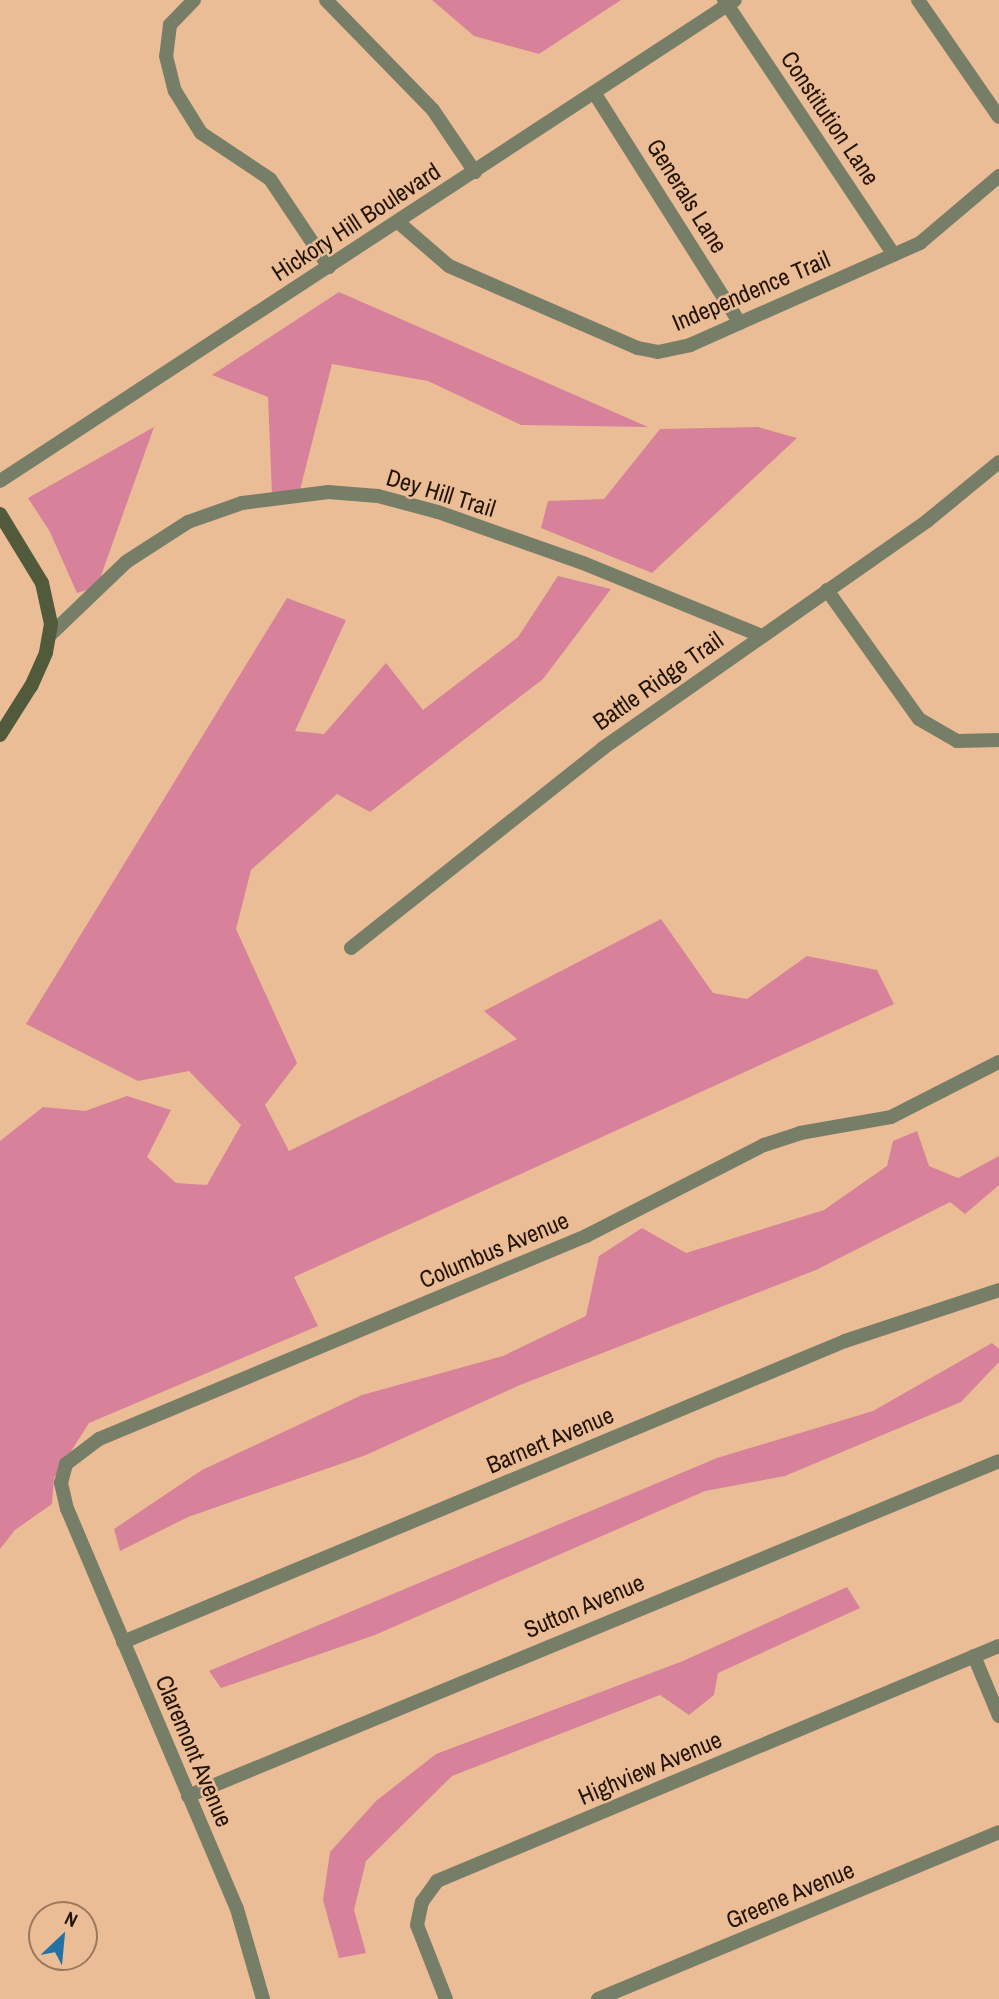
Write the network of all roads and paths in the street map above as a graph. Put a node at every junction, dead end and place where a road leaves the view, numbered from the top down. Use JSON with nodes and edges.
{"nodes":[{"id":1,"x":194,"y":0,"type":"edge"},
{"id":2,"x":326,"y":0,"type":"edge"},
{"id":3,"x":918,"y":0,"type":"edge"},
{"id":4,"x":729,"y":2,"type":"edge"},
{"id":5,"x":595,"y":94,"type":"junction"},
{"id":6,"x":999,"y":117,"type":"edge"},
{"id":7,"x":475,"y":172,"type":"junction"},
{"id":8,"x":999,"y":176,"type":"edge"},
{"id":9,"x":398,"y":222,"type":"junction"},
{"id":10,"x":894,"y":255,"type":"junction"},
{"id":11,"x":329,"y":267,"type":"junction"},
{"id":12,"x":740,"y":323,"type":"junction"},
{"id":13,"x":999,"y":462,"type":"edge"},
{"id":14,"x":0,"y":481,"type":"edge"},
{"id":15,"x":0,"y":514,"type":"edge"},
{"id":16,"x":827,"y":590,"type":"junction"},
{"id":17,"x":50,"y":635,"type":"junction"},
{"id":18,"x":762,"y":636,"type":"junction"},
{"id":19,"x":0,"y":735,"type":"edge"},
{"id":20,"x":999,"y":740,"type":"edge"},
{"id":21,"x":351,"y":948,"type":"dead end"},
{"id":22,"x":999,"y":1062,"type":"edge"},
{"id":23,"x":999,"y":1290,"type":"edge"},
{"id":24,"x":999,"y":1461,"type":"edge"},
{"id":25,"x":73,"y":1524,"type":"joint"},
{"id":26,"x":123,"y":1642,"type":"junction"},
{"id":27,"x":999,"y":1646,"type":"edge"},
{"id":28,"x":974,"y":1656,"type":"junction"},
{"id":29,"x":999,"y":1716,"type":"edge"},
{"id":30,"x":188,"y":1796,"type":"junction"},
{"id":31,"x":999,"y":1832,"type":"edge"},
{"id":32,"x":263,"y":1999,"type":"edge"},
{"id":33,"x":446,"y":1999,"type":"edge"},
{"id":34,"x":598,"y":1999,"type":"edge"}],
"edges":[{"from":1,"to":11,"type":"street"},
{"from":2,"to":7,"type":"street"},
{"from":3,"to":6,"type":"street"},
{"from":4,"to":5,"type":"street","name":"Hickory Hill Boulevard"},
{"from":4,"to":10,"type":"street","name":"Constitution Lane"},
{"from":5,"to":7,"type":"street","name":"Hickory Hill Boulevard"},
{"from":5,"to":12,"type":"street","name":"Generals Lane"},
{"from":7,"to":9,"type":"street","name":"Hickory Hill Boulevard"},
{"from":8,"to":10,"type":"street","name":"Independence Trail"},
{"from":9,"to":11,"type":"street","name":"Hickory Hill Boulevard"},
{"from":9,"to":12,"type":"street","name":"Independence Trail"},
{"from":10,"to":12,"type":"street","name":"Independence Trail"},
{"from":11,"to":14,"type":"street","name":"Hickory Hill Boulevard"},
{"from":13,"to":16,"type":"street","name":"Battle Ridge Trail"},
{"from":15,"to":17,"type":"main road"},
{"from":16,"to":18,"type":"street","name":"Battle Ridge Trail"},
{"from":16,"to":20,"type":"street"},
{"from":17,"to":18,"type":"street","name":"Dey Hill Trail"},
{"from":17,"to":19,"type":"main road"},
{"from":18,"to":21,"type":"street","name":"Battle Ridge Trail"},
{"from":22,"to":25,"type":"street","name":"Columbus Avenue"},
{"from":23,"to":26,"type":"street","name":"Barnert Avenue"},
{"from":24,"to":30,"type":"street","name":"Sutton Avenue"},
{"from":25,"to":26,"type":"street","name":"Claremont Avenue"},
{"from":26,"to":30,"type":"street","name":"Claremont Avenue"},
{"from":27,"to":28,"type":"street","name":"Highview Avenue"},
{"from":28,"to":29,"type":"street"},
{"from":28,"to":33,"type":"street","name":"Highview Avenue"},
{"from":30,"to":32,"type":"street","name":"Claremont Avenue"},
{"from":31,"to":34,"type":"street","name":"Greene Avenue"}]}
